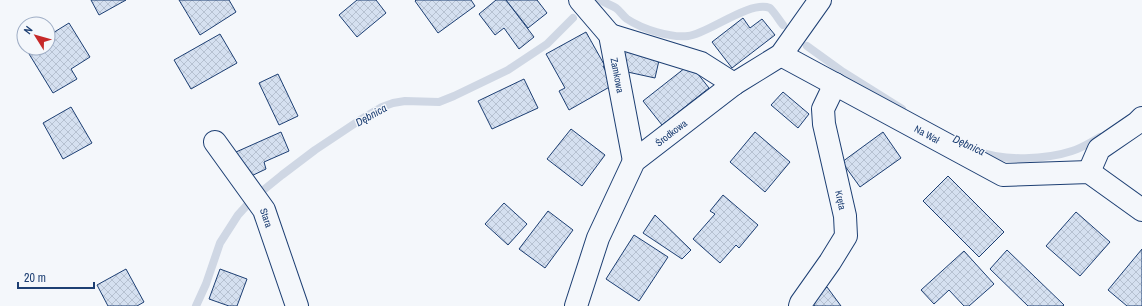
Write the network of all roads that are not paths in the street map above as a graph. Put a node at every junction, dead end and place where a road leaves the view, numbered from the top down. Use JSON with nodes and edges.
{"nodes":[{"id":1,"x":580,"y":0,"type":"edge"},
{"id":2,"x":820,"y":0,"type":"edge"},
{"id":3,"x":610,"y":35,"type":"junction"},
{"id":4,"x":782,"y":55,"type":"junction"},
{"id":5,"x":734,"y":84,"type":"junction"},
{"id":6,"x":835,"y":84,"type":"junction"},
{"id":7,"x":1142,"y":118,"type":"edge"},
{"id":8,"x":215,"y":142,"type":"dead end"},
{"id":9,"x":634,"y":161,"type":"junction"},
{"id":10,"x":1089,"y":172,"type":"junction"},
{"id":11,"x":1142,"y":210,"type":"edge"},
{"id":12,"x":297,"y":306,"type":"edge"},
{"id":13,"x":576,"y":306,"type":"edge"},
{"id":14,"x":800,"y":306,"type":"edge"}],
"edges":[{"from":1,"to":3,"type":"street","name":"Zamkowa"},
{"from":2,"to":4,"type":"street","name":"Środkowa"},
{"from":3,"to":5,"type":"street"},
{"from":3,"to":9,"type":"street","name":"Zamkowa"},
{"from":4,"to":5,"type":"street","name":"Środkowa"},
{"from":4,"to":6,"type":"street","name":"Na Wał"},
{"from":5,"to":9,"type":"street","name":"Środkowa"},
{"from":6,"to":10,"type":"street","name":"Na Wał"},
{"from":6,"to":14,"type":"street","name":"Kręta"},
{"from":7,"to":10,"type":"street"},
{"from":8,"to":12,"type":"street","name":"Stara"},
{"from":9,"to":13,"type":"street","name":"Środkowa"},
{"from":10,"to":11,"type":"street"}]}
